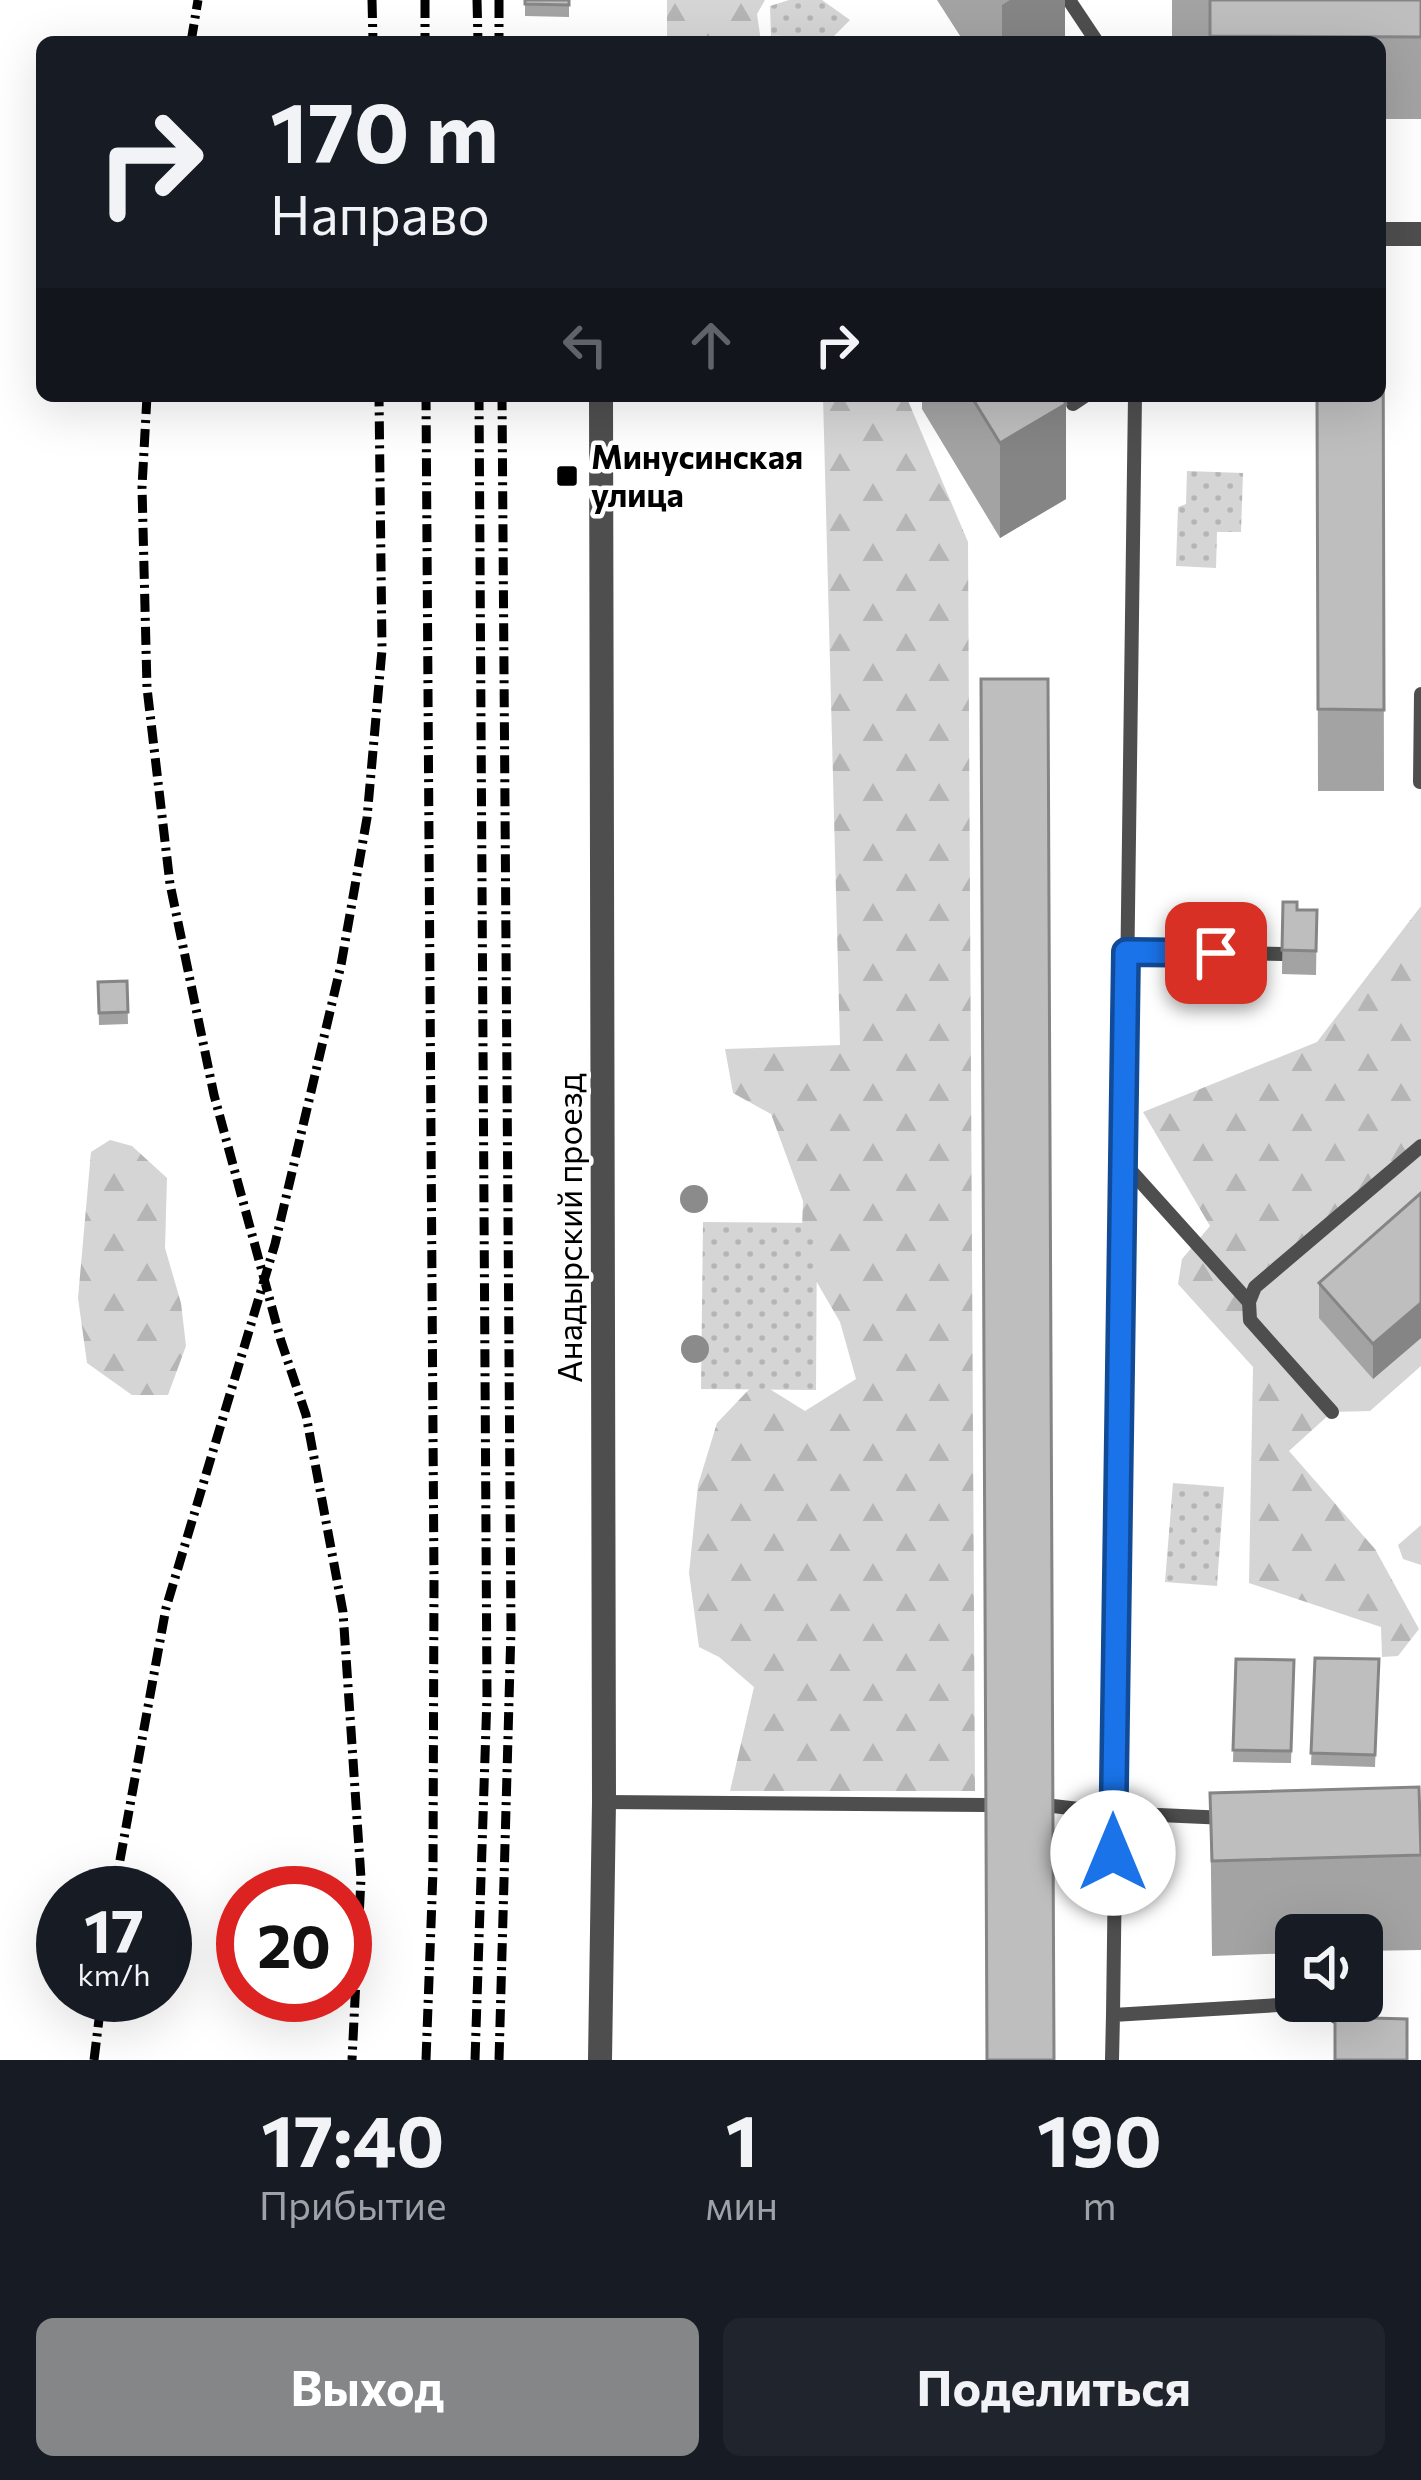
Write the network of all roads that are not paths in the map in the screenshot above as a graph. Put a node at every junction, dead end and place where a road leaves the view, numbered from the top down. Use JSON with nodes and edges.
{"nodes":[{"id":1,"x":1069,"y":0,"type":"edge"},
{"id":2,"x":1093,"y":36,"type":"edge"},
{"id":3,"x":1386,"y":234,"type":"edge"},
{"id":4,"x":1421,"y":234,"type":"edge"},
{"id":5,"x":602,"y":402,"type":"edge"},
{"id":6,"x":1135,"y":402,"type":"edge"},
{"id":7,"x":1421,"y":694,"type":"edge"},
{"id":8,"x":1420,"y":782,"type":"edge"},
{"id":9,"x":1126,"y":952,"type":"junction"},
{"id":10,"x":1282,"y":954,"type":"edge"},
{"id":11,"x":1421,"y":1146,"type":"edge"},
{"id":12,"x":1122,"y":1161,"type":"junction"},
{"id":13,"x":1249,"y":1302,"type":"junction"},
{"id":14,"x":1332,"y":1412,"type":"dead end"},
{"id":15,"x":604,"y":1802,"type":"junction"},
{"id":16,"x":986,"y":1805,"type":"edge"},
{"id":17,"x":1053,"y":1806,"type":"edge"},
{"id":18,"x":1113,"y":1813,"type":"junction"},
{"id":19,"x":1253,"y":1819,"type":"edge"},
{"id":20,"x":1113,"y":2015,"type":"junction"},
{"id":21,"x":1370,"y":2037,"type":"edge"},
{"id":22,"x":600,"y":2060,"type":"edge"},
{"id":23,"x":1112,"y":2060,"type":"edge"}],
"edges":[{"from":1,"to":2,"type":"lane"},
{"from":3,"to":4,"type":"street"},
{"from":5,"to":15,"type":"street","name":"Анадырский проезд"},
{"from":6,"to":9,"type":"lane"},
{"from":7,"to":8,"type":"lane"},
{"from":9,"to":10,"type":"lane"},
{"from":9,"to":12,"type":"lane"},
{"from":11,"to":13,"type":"lane"},
{"from":12,"to":13,"type":"lane"},
{"from":12,"to":18,"type":"lane"},
{"from":13,"to":14,"type":"lane"},
{"from":15,"to":16,"type":"lane"},
{"from":15,"to":22,"type":"street","name":"Анадырский проезд"},
{"from":17,"to":18,"type":"lane"},
{"from":18,"to":19,"type":"lane"},
{"from":18,"to":20,"type":"lane"},
{"from":20,"to":21,"type":"lane"},
{"from":20,"to":23,"type":"lane"}]}
